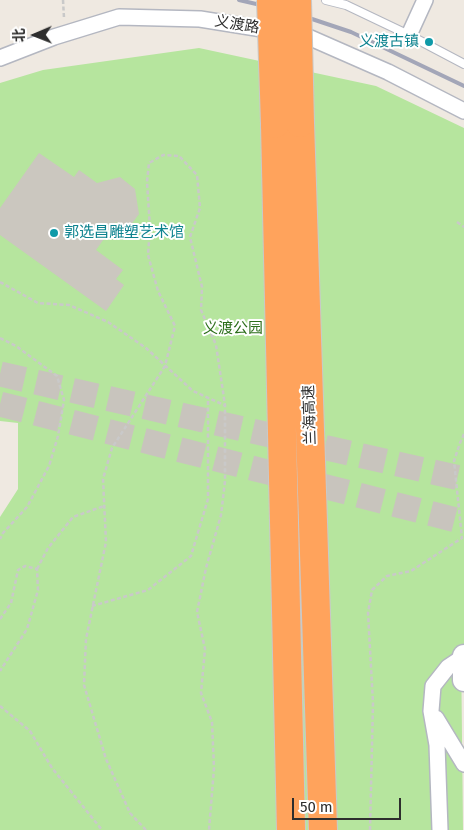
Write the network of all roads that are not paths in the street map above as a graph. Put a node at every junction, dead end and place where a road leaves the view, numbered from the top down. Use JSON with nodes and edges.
{"nodes":[{"id":1,"x":272,"y":0,"type":"edge"},
{"id":2,"x":296,"y":0,"type":"edge"},
{"id":3,"x":326,"y":0,"type":"edge"},
{"id":4,"x":425,"y":0,"type":"edge"},
{"id":5,"x":409,"y":35,"type":"junction"},
{"id":6,"x":0,"y":58,"type":"edge"},
{"id":7,"x":464,"y":64,"type":"edge"},
{"id":8,"x":464,"y":111,"type":"edge"},
{"id":9,"x":288,"y":124,"type":"junction"},
{"id":10,"x":464,"y":657,"type":"edge"},
{"id":11,"x":464,"y":680,"type":"edge"},
{"id":12,"x":431,"y":711,"type":"junction"},
{"id":13,"x":464,"y":764,"type":"edge"},
{"id":14,"x":292,"y":830,"type":"edge"},
{"id":15,"x":323,"y":830,"type":"edge"},
{"id":16,"x":440,"y":830,"type":"edge"}],
"edges":[{"from":1,"to":9,"type":"highway","name":"兰海高速","bridge":true},
{"from":2,"to":9,"type":"highway","name":"兰海高速","bridge":true},
{"from":3,"to":5,"type":"lane"},
{"from":4,"to":5,"type":"street"},
{"from":5,"to":7,"type":"lane"},
{"from":6,"to":8,"type":"street","name":"义渡路"},
{"from":9,"to":14,"type":"highway","name":"兰海高速"},
{"from":9,"to":15,"type":"highway","name":"兰海高速"},
{"from":10,"to":11,"type":"street"},
{"from":10,"to":12,"type":"street"},
{"from":12,"to":13,"type":"street"},
{"from":12,"to":16,"type":"street"}]}
